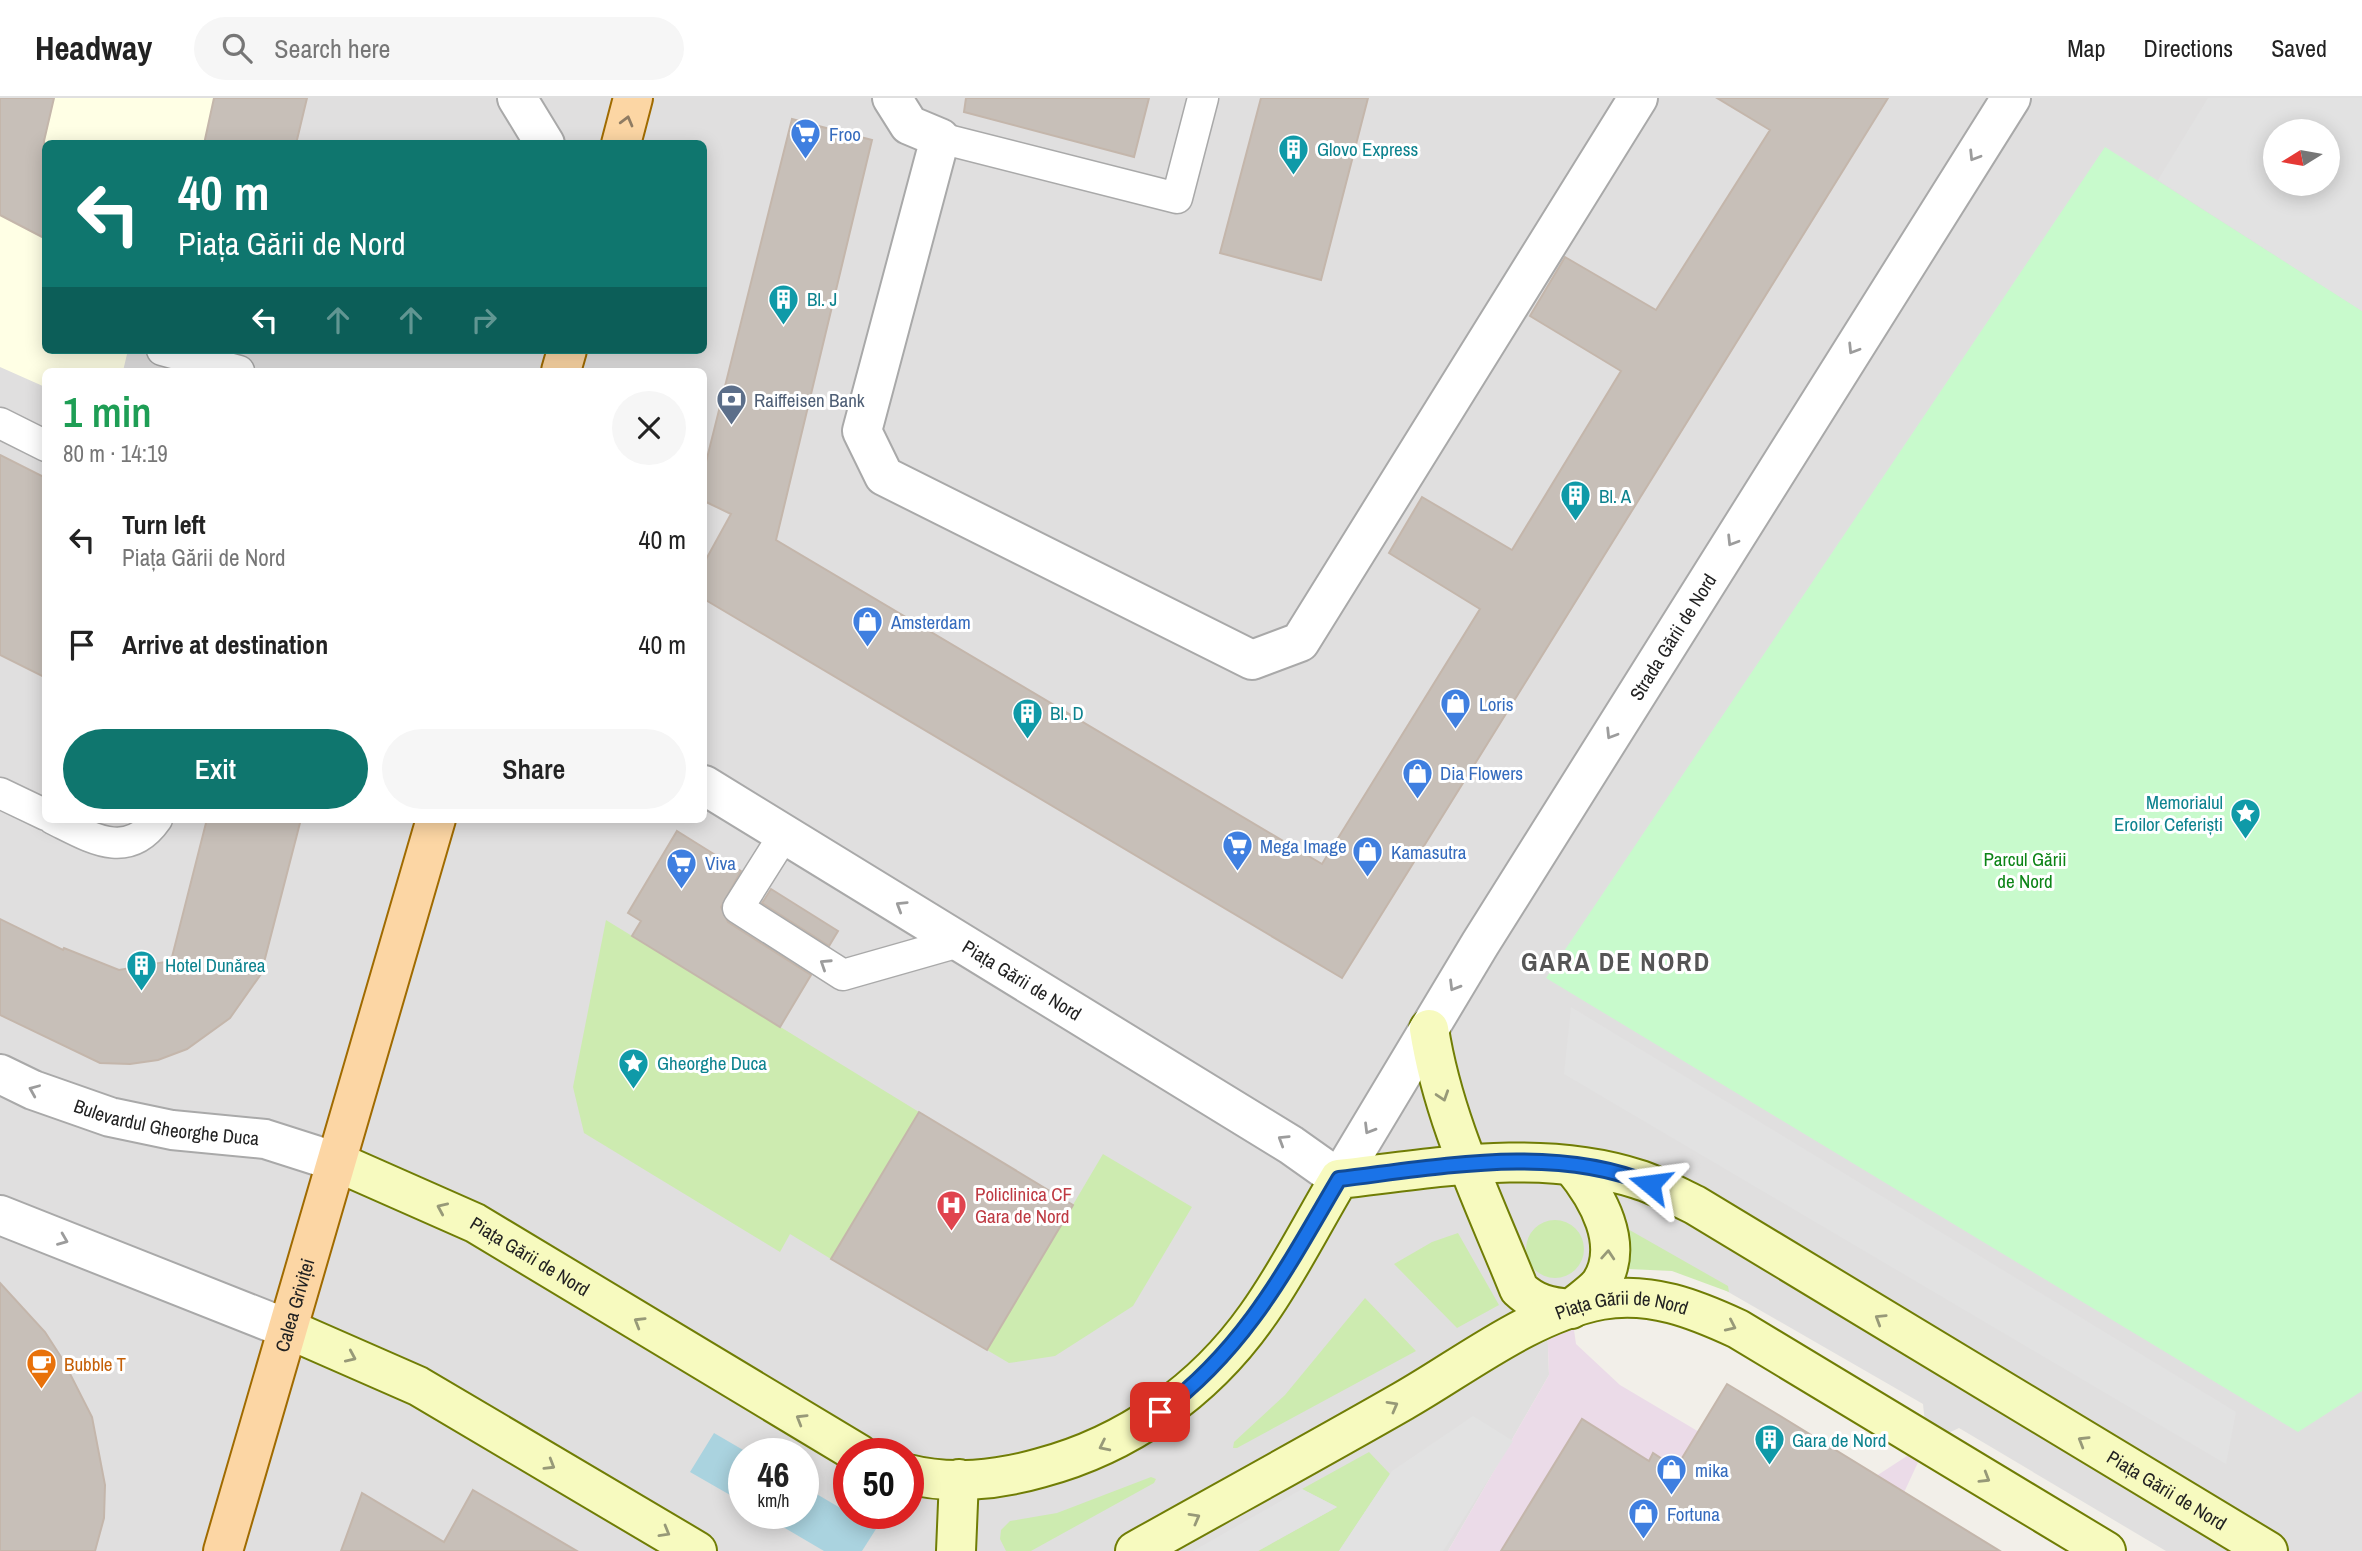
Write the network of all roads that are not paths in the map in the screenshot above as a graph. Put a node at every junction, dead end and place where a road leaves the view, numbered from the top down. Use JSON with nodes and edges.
{"nodes":[{"id":1,"x":517,"y":98,"type":"edge"},
{"id":2,"x":633,"y":98,"type":"edge"},
{"id":3,"x":892,"y":98,"type":"edge"},
{"id":4,"x":1203,"y":98,"type":"edge"},
{"id":5,"x":1637,"y":98,"type":"edge"},
{"id":6,"x":2011,"y":98,"type":"edge"},
{"id":7,"x":940,"y":138,"type":"junction"},
{"id":8,"x":543,"y":140,"type":"edge"},
{"id":9,"x":622,"y":140,"type":"edge"},
{"id":10,"x":175,"y":354,"type":"edge"},
{"id":11,"x":228,"y":368,"type":"edge"},
{"id":12,"x":0,"y":423,"type":"edge"},
{"id":13,"x":42,"y":444,"type":"edge"},
{"id":14,"x":707,"y":787,"type":"edge"},
{"id":15,"x":0,"y":793,"type":"edge"},
{"id":16,"x":42,"y":813,"type":"edge"},
{"id":17,"x":62,"y":823,"type":"edge"},
{"id":18,"x":154,"y":823,"type":"edge"},
{"id":19,"x":435,"y":823,"type":"edge"},
{"id":20,"x":784,"y":835,"type":"junction"},
{"id":21,"x":959,"y":942,"type":"junction"},
{"id":22,"x":1429,"y":1029,"type":"junction"},
{"id":23,"x":0,"y":1074,"type":"edge"},
{"id":24,"x":337,"y":1162,"type":"junction"},
{"id":25,"x":1469,"y":1164,"type":"junction"},
{"id":26,"x":1572,"y":1166,"type":"junction"},
{"id":27,"x":1339,"y":1179,"type":"junction"},
{"id":28,"x":0,"y":1215,"type":"edge"},
{"id":29,"x":1571,"y":1309,"type":"junction"},
{"id":30,"x":288,"y":1329,"type":"junction"},
{"id":31,"x":833,"y":1438,"type":"edge"},
{"id":32,"x":924,"y":1478,"type":"edge"},
{"id":33,"x":959,"y":1479,"type":"junction"},
{"id":34,"x":223,"y":1551,"type":"edge"},
{"id":35,"x":697,"y":1551,"type":"edge"},
{"id":36,"x":956,"y":1551,"type":"edge"},
{"id":37,"x":1135,"y":1551,"type":"edge"},
{"id":38,"x":2106,"y":1551,"type":"edge"},
{"id":39,"x":2268,"y":1551,"type":"edge"}],
"edges":[{"from":1,"to":8,"type":"street"},
{"from":9,"to":2,"type":"main road","one_way":true},
{"from":3,"to":7,"type":"street"},
{"from":4,"to":7,"type":"lane"},
{"from":5,"to":7,"type":"street"},
{"from":6,"to":22,"type":"street","name":"Strada Gării de Nord","one_way":true},
{"from":10,"to":11,"type":"lane"},
{"from":12,"to":13,"type":"lane"},
{"from":14,"to":20,"type":"street","name":"Piața Gării de Nord"},
{"from":15,"to":16,"type":"lane"},
{"from":17,"to":18,"type":"lane"},
{"from":19,"to":24,"type":"main road","name":"Calea Griviței"},
{"from":21,"to":20,"type":"street","name":"Piața Gării de Nord","one_way":true},
{"from":21,"to":20,"type":"lane","one_way":true},
{"from":27,"to":21,"type":"street","name":"Piața Gării de Nord","one_way":true},
{"from":22,"to":25,"type":"main road","one_way":true},
{"from":22,"to":27,"type":"street","name":"Strada Gării de Nord","one_way":true},
{"from":24,"to":23,"type":"street","name":"Bulevardul Gheorghe Duca","one_way":true},
{"from":24,"to":30,"type":"main road","name":"Calea Griviței"},
{"from":31,"to":24,"type":"main road","name":"Piața Gării de Nord","one_way":true},
{"from":25,"to":26,"type":"main road","name":"Piața Gării de Nord"},
{"from":25,"to":27,"type":"main road","name":"Piața Gării de Nord"},
{"from":25,"to":29,"type":"main road"},
{"from":29,"to":26,"type":"main road","one_way":true},
{"from":39,"to":26,"type":"main road","name":"Piața Gării de Nord","one_way":true},
{"from":27,"to":33,"type":"main road","one_way":true},
{"from":28,"to":30,"type":"street","one_way":true},
{"from":37,"to":29,"type":"main road","name":"Piața Gării de Nord","one_way":true},
{"from":29,"to":38,"type":"main road","name":"Piața Gării de Nord","one_way":true},
{"from":30,"to":34,"type":"main road","name":"Calea Griviței"},
{"from":30,"to":35,"type":"main road","one_way":true},
{"from":32,"to":33,"type":"main road"},
{"from":33,"to":36,"type":"main road"}]}
